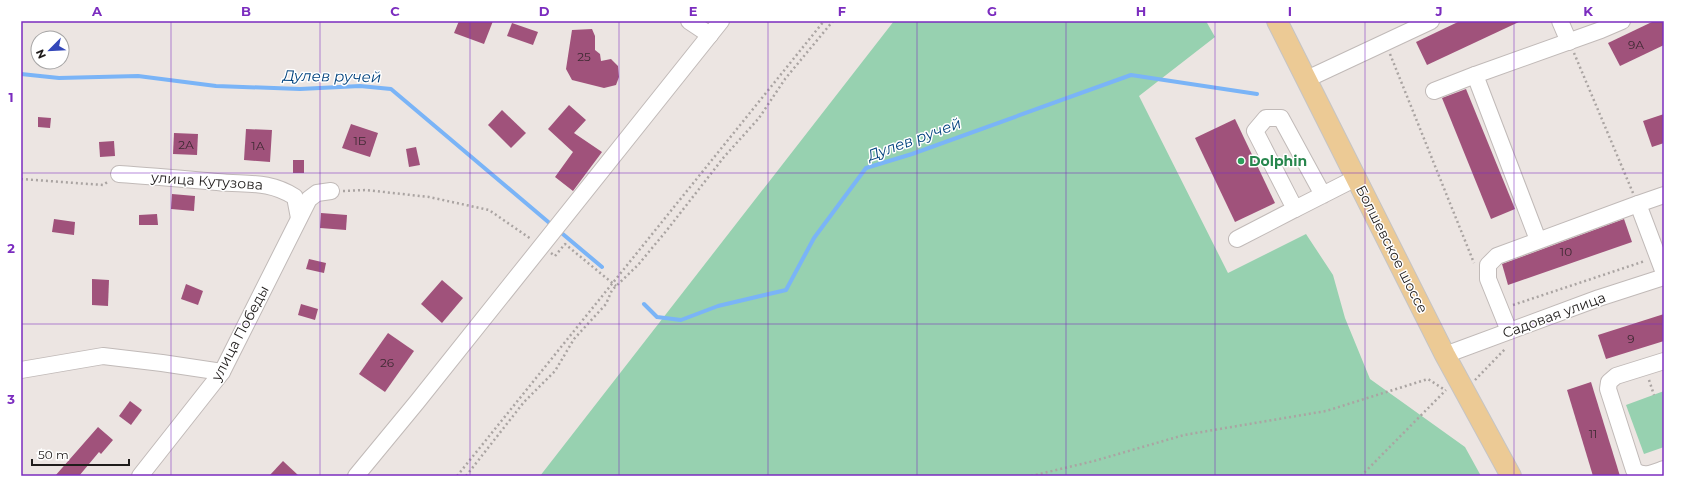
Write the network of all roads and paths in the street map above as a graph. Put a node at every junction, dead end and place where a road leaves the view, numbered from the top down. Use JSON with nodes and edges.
{"nodes":[{"id":1,"x":689,"y":21,"type":"edge"},
{"id":2,"x":721,"y":21,"type":"edge"},
{"id":3,"x":824,"y":21,"type":"edge"},
{"id":4,"x":833,"y":21,"type":"edge"},
{"id":5,"x":1277,"y":21,"type":"edge"},
{"id":6,"x":1431,"y":21,"type":"edge"},
{"id":7,"x":1560,"y":21,"type":"edge"},
{"id":8,"x":1622,"y":21,"type":"edge"},
{"id":9,"x":710,"y":35,"type":"junction"},
{"id":10,"x":1569,"y":42,"type":"junction"},
{"id":11,"x":1388,"y":51,"type":"dead end"},
{"id":12,"x":1475,"y":75,"type":"junction"},
{"id":13,"x":1307,"y":79,"type":"junction"},
{"id":14,"x":1434,"y":91,"type":"dead end"},
{"id":15,"x":119,"y":174,"type":"joint"},
{"id":16,"x":1356,"y":178,"type":"junction"},
{"id":17,"x":21,"y":179,"type":"edge"},
{"id":18,"x":331,"y":190,"type":"joint"},
{"id":19,"x":1323,"y":195,"type":"junction"},
{"id":20,"x":1664,"y":195,"type":"edge"},
{"id":21,"x":1638,"y":204,"type":"junction"},
{"id":22,"x":1295,"y":209,"type":"junction"},
{"id":23,"x":299,"y":218,"type":"junction"},
{"id":24,"x":1237,"y":239,"type":"dead end"},
{"id":25,"x":1538,"y":240,"type":"junction"},
{"id":26,"x":545,"y":241,"type":"junction"},
{"id":27,"x":565,"y":244,"type":"dead end"},
{"id":28,"x":1658,"y":257,"type":"junction"},
{"id":29,"x":1476,"y":268,"type":"dead end"},
{"id":30,"x":1664,"y":273,"type":"edge"},
{"id":31,"x":1664,"y":277,"type":"edge"},
{"id":32,"x":612,"y":283,"type":"junction"},
{"id":33,"x":616,"y":286,"type":"junction"},
{"id":34,"x":1500,"y":310,"type":"junction"},
{"id":35,"x":1505,"y":333,"type":"junction"},
{"id":36,"x":1445,"y":355,"type":"junction"},
{"id":37,"x":1664,"y":361,"type":"edge"},
{"id":38,"x":21,"y":370,"type":"edge"},
{"id":39,"x":222,"y":372,"type":"junction"},
{"id":40,"x":1474,"y":386,"type":"dead end"},
{"id":41,"x":1446,"y":390,"type":"junction"},
{"id":42,"x":1448,"y":394,"type":"dead end"},
{"id":43,"x":1664,"y":469,"type":"edge"},
{"id":44,"x":140,"y":476,"type":"edge"},
{"id":45,"x":356,"y":476,"type":"edge"},
{"id":46,"x":457,"y":476,"type":"edge"},
{"id":47,"x":466,"y":476,"type":"edge"},
{"id":48,"x":1031,"y":476,"type":"edge"},
{"id":49,"x":1361,"y":476,"type":"edge"},
{"id":50,"x":1510,"y":476,"type":"edge"}],
"edges":[{"from":1,"to":9,"type":"street"},
{"from":2,"to":9,"type":"street"},
{"from":3,"to":32,"type":"path"},
{"from":4,"to":33,"type":"path"},
{"from":5,"to":13,"type":"main road","name":"Болшевское шоссе"},
{"from":6,"to":13,"type":"street"},
{"from":7,"to":10,"type":"street"},
{"from":8,"to":10,"type":"street"},
{"from":9,"to":26,"type":"street"},
{"from":10,"to":12,"type":"street"},
{"from":10,"to":21,"type":"path"},
{"from":11,"to":29,"type":"path"},
{"from":12,"to":14,"type":"street"},
{"from":12,"to":25,"type":"street"},
{"from":13,"to":16,"type":"main road","name":"Болшевское шоссе"},
{"from":15,"to":17,"type":"path"},
{"from":15,"to":23,"type":"street","name":"улица Кутузова"},
{"from":16,"to":19,"type":"street"},
{"from":16,"to":36,"type":"main road","name":"Болшевское шоссе"},
{"from":18,"to":23,"type":"street","name":"улица Победы"},
{"from":18,"to":26,"type":"path"},
{"from":19,"to":22,"type":"street"},
{"from":19,"to":22,"type":"street"},
{"from":20,"to":21,"type":"street"},
{"from":21,"to":25,"type":"street"},
{"from":21,"to":28,"type":"street"},
{"from":22,"to":24,"type":"street"},
{"from":23,"to":39,"type":"street","name":"улица Победы"},
{"from":25,"to":34,"type":"street"},
{"from":26,"to":45,"type":"street"},
{"from":27,"to":32,"type":"path"},
{"from":28,"to":30,"type":"street"},
{"from":28,"to":34,"type":"path"},
{"from":31,"to":35,"type":"street","name":"Садовая улица"},
{"from":32,"to":33,"type":"path"},
{"from":32,"to":46,"type":"path"},
{"from":33,"to":47,"type":"path"},
{"from":34,"to":35,"type":"street"},
{"from":35,"to":36,"type":"street","name":"Садовая улица"},
{"from":35,"to":40,"type":"path"},
{"from":36,"to":50,"type":"main road","name":"Болшевское шоссе"},
{"from":37,"to":43,"type":"street"},
{"from":38,"to":39,"type":"street"},
{"from":39,"to":44,"type":"street","name":"улица Победы"},
{"from":41,"to":42,"type":"path"},
{"from":41,"to":48,"type":"path"},
{"from":41,"to":49,"type":"path"}]}
